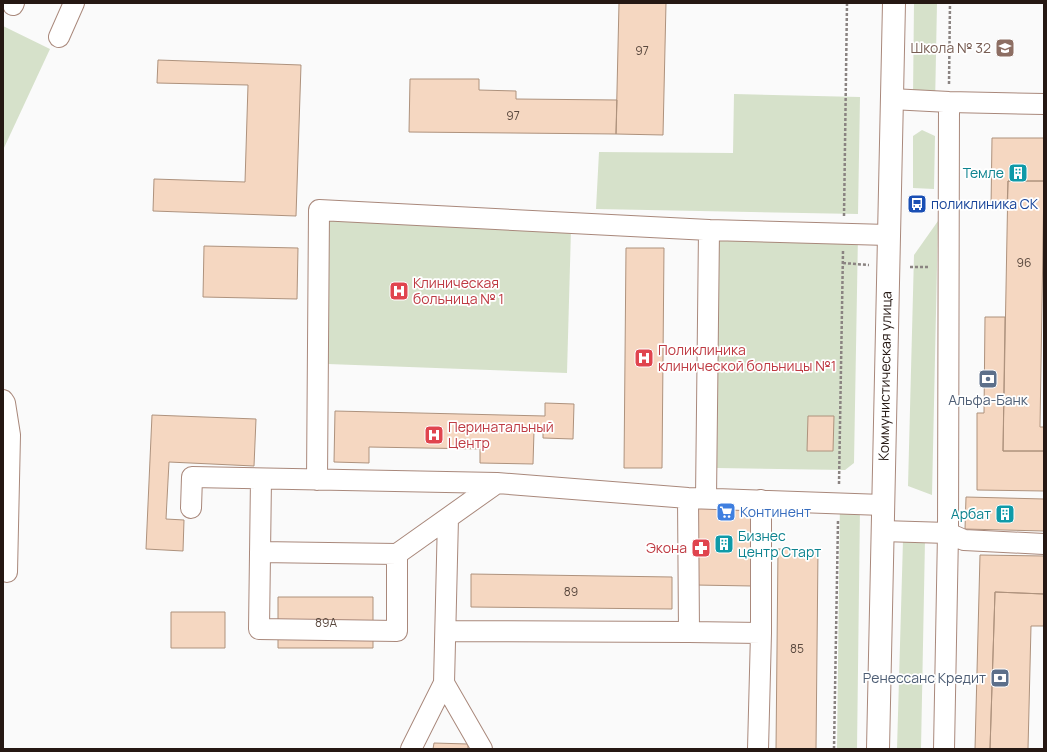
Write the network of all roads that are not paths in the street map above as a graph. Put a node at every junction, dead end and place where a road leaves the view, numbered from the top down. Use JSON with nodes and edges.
{"nodes":[{"id":1,"x":74,"y":3,"type":"edge"},
{"id":2,"x":894,"y":3,"type":"edge"},
{"id":3,"x":59,"y":37,"type":"dead end"},
{"id":4,"x":891,"y":99,"type":"junction"},
{"id":5,"x":949,"y":102,"type":"junction"},
{"id":6,"x":1044,"y":104,"type":"edge"},
{"id":7,"x":709,"y":230,"type":"junction"},
{"id":8,"x":888,"y":235,"type":"junction"},
{"id":9,"x":3,"y":400,"type":"edge"},
{"id":10,"x":261,"y":479,"type":"junction"},
{"id":11,"x":317,"y":480,"type":"junction"},
{"id":12,"x":497,"y":483,"type":"junction"},
{"id":13,"x":697,"y":498,"type":"junction"},
{"id":14,"x":761,"y":500,"type":"junction"},
{"id":15,"x":883,"y":505,"type":"junction"},
{"id":16,"x":191,"y":508,"type":"dead end"},
{"id":17,"x":448,"y":518,"type":"junction"},
{"id":18,"x":882,"y":531,"type":"junction"},
{"id":19,"x":948,"y":533,"type":"junction"},
{"id":20,"x":1044,"y":544,"type":"edge"},
{"id":21,"x":260,"y":552,"type":"junction"},
{"id":22,"x":397,"y":554,"type":"junction"},
{"id":23,"x":7,"y":572,"type":"dead end"},
{"id":24,"x":446,"y":631,"type":"junction"},
{"id":25,"x":689,"y":632,"type":"junction"},
{"id":26,"x":761,"y":633,"type":"junction"},
{"id":27,"x":444,"y":683,"type":"junction"},
{"id":28,"x":411,"y":749,"type":"edge"},
{"id":29,"x":482,"y":749,"type":"edge"},
{"id":30,"x":758,"y":749,"type":"edge"},
{"id":31,"x":878,"y":749,"type":"edge"},
{"id":32,"x":944,"y":749,"type":"edge"}],
"edges":[{"from":1,"to":3,"type":"lane"},
{"from":2,"to":4,"type":"main road","name":"Коммунистическая улица"},
{"from":4,"to":5,"type":"lane"},
{"from":4,"to":8,"type":"main road","name":"Коммунистическая улица"},
{"from":5,"to":6,"type":"lane"},
{"from":5,"to":19,"type":"lane"},
{"from":7,"to":8,"type":"lane"},
{"from":7,"to":11,"type":"lane"},
{"from":7,"to":13,"type":"lane"},
{"from":8,"to":15,"type":"main road","name":"Коммунистическая улица"},
{"from":9,"to":23,"type":"lane"},
{"from":10,"to":11,"type":"lane"},
{"from":10,"to":16,"type":"lane"},
{"from":10,"to":21,"type":"lane"},
{"from":11,"to":12,"type":"lane"},
{"from":12,"to":13,"type":"lane"},
{"from":12,"to":17,"type":"lane"},
{"from":13,"to":14,"type":"lane"},
{"from":13,"to":25,"type":"lane"},
{"from":14,"to":15,"type":"lane"},
{"from":14,"to":26,"type":"lane"},
{"from":15,"to":18,"type":"main road","name":"Коммунистическая улица"},
{"from":17,"to":22,"type":"lane"},
{"from":17,"to":24,"type":"lane"},
{"from":18,"to":19,"type":"lane"},
{"from":18,"to":31,"type":"main road","name":"Коммунистическая улица"},
{"from":19,"to":20,"type":"lane"},
{"from":19,"to":32,"type":"lane"},
{"from":21,"to":22,"type":"lane"},
{"from":21,"to":22,"type":"lane"},
{"from":24,"to":25,"type":"lane"},
{"from":24,"to":27,"type":"lane"},
{"from":25,"to":26,"type":"lane"},
{"from":26,"to":30,"type":"lane"},
{"from":27,"to":28,"type":"lane"},
{"from":27,"to":29,"type":"lane"}]}
